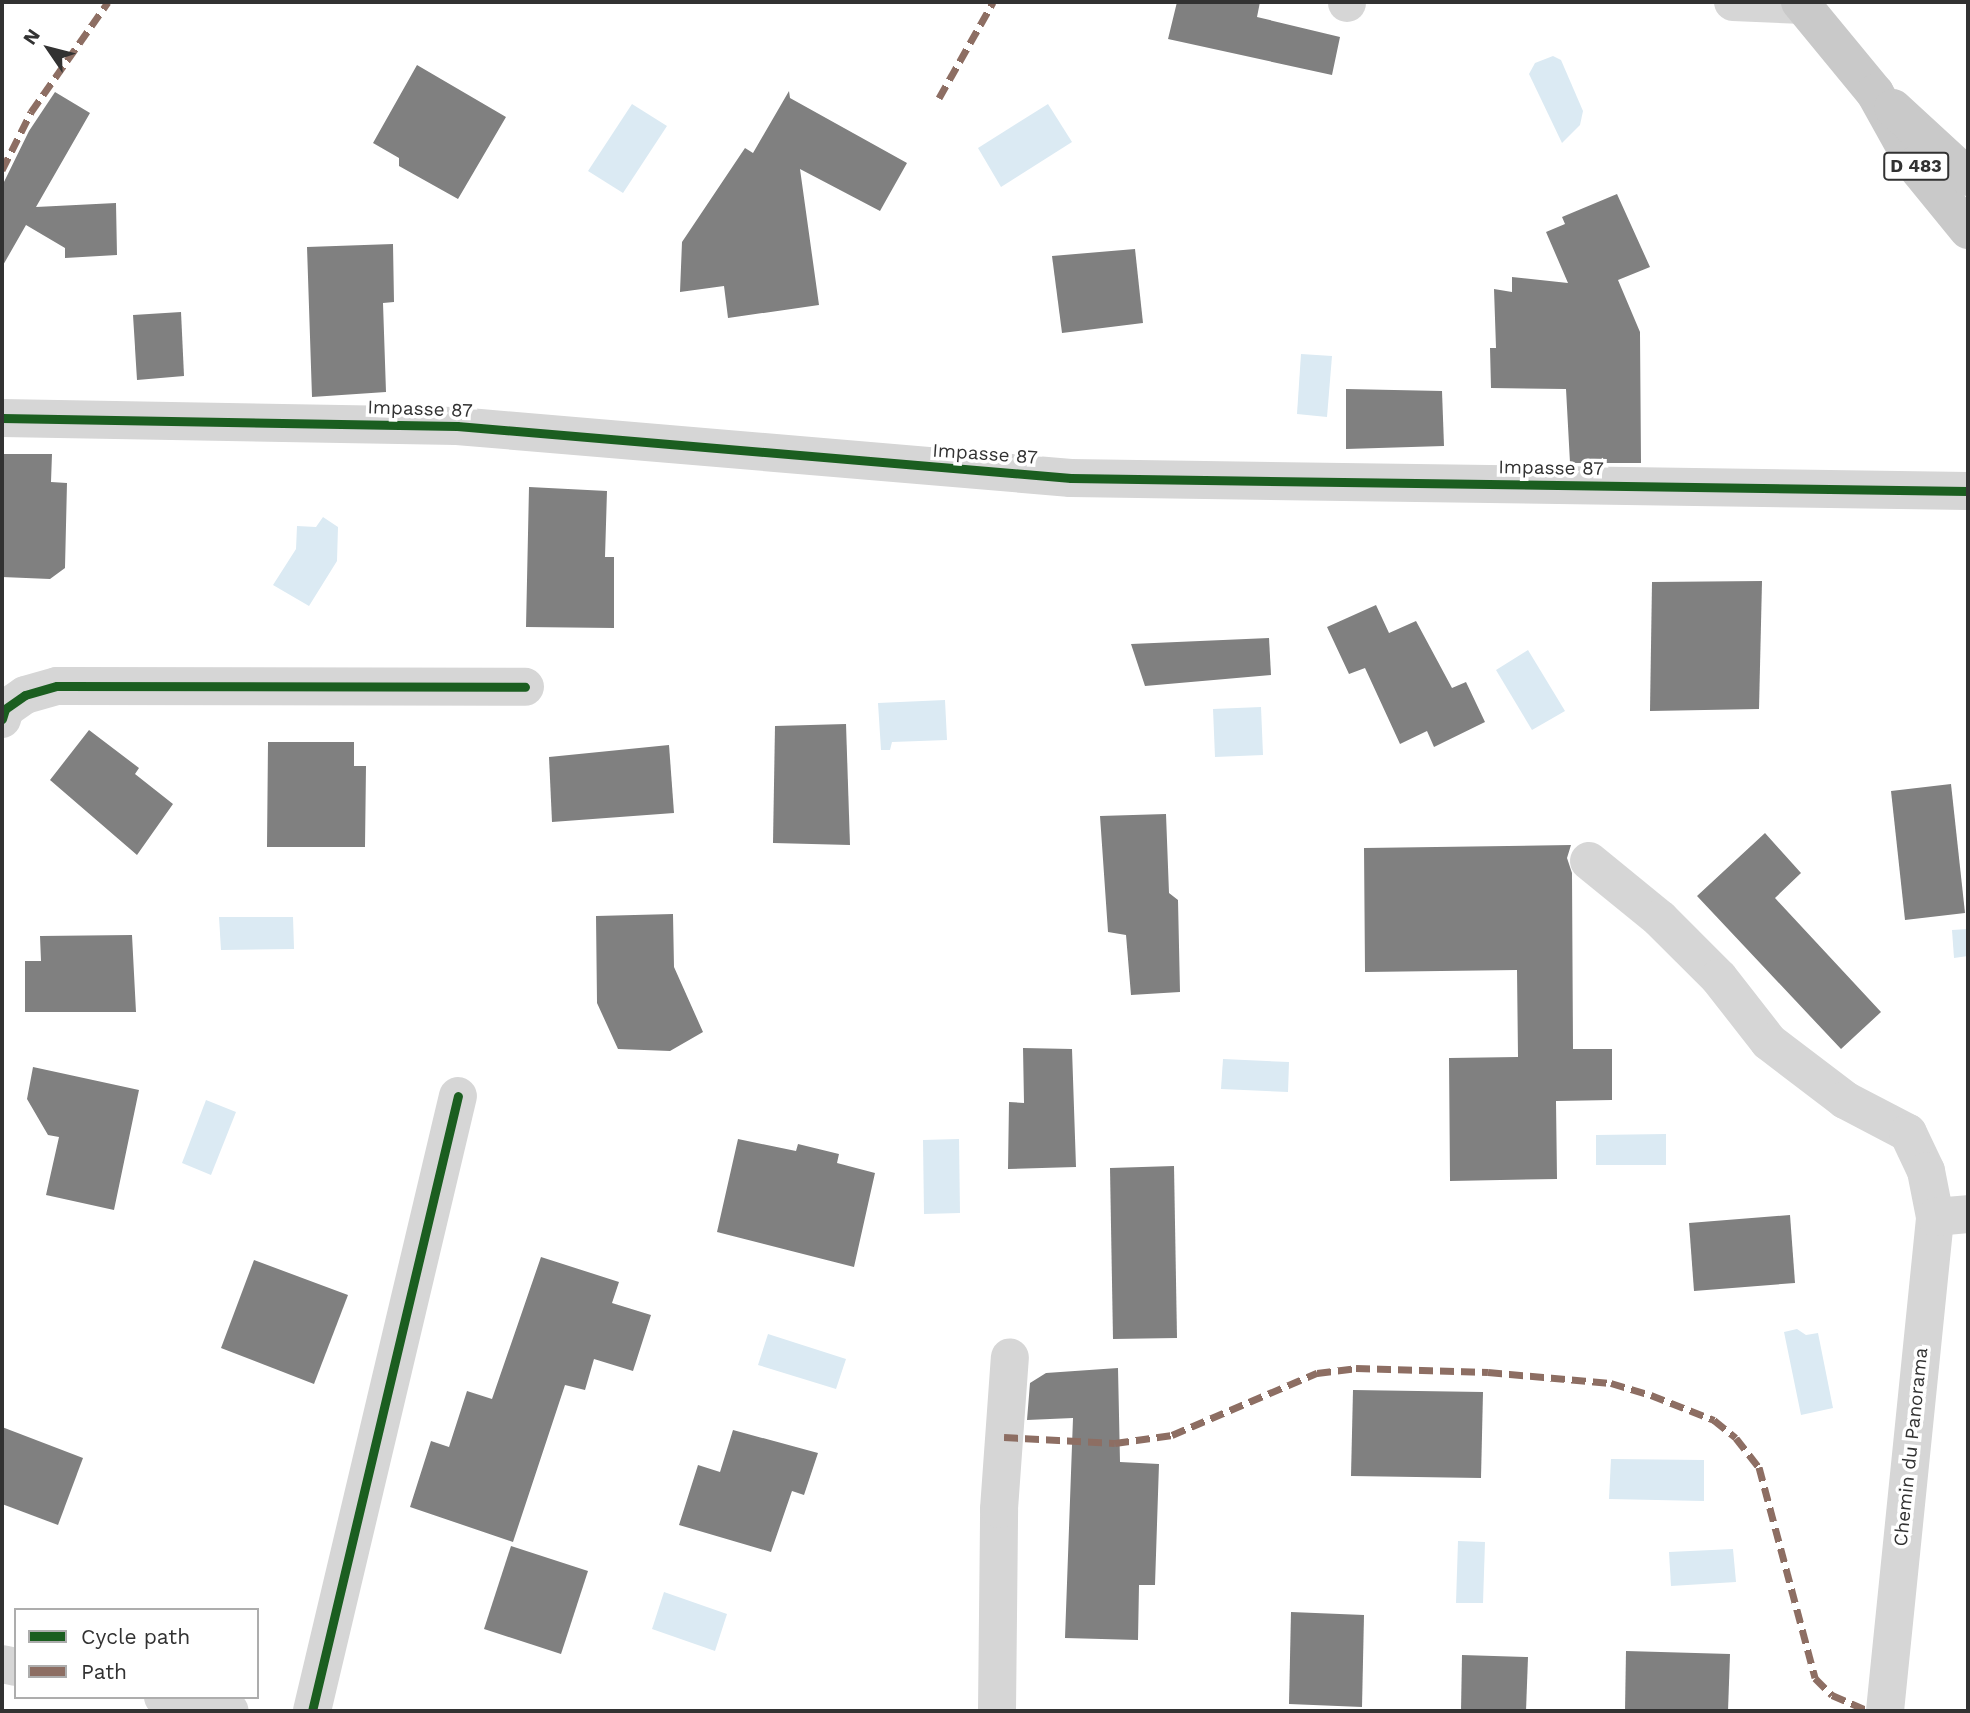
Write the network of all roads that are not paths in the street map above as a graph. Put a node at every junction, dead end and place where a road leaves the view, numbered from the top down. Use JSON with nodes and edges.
{"nodes":[{"id":1,"x":1733,"y":2,"type":"edge"},
{"id":2,"x":1801,"y":4,"type":"edge"},
{"id":3,"x":1875,"y":93,"type":"junction"},
{"id":4,"x":1968,"y":177,"type":"edge"},
{"id":5,"x":1968,"y":230,"type":"edge"},
{"id":6,"x":2,"y":418,"type":"edge"},
{"id":7,"x":1968,"y":491,"type":"edge"},
{"id":8,"x":525,"y":687,"type":"dead end"},
{"id":9,"x":2,"y":719,"type":"edge"},
{"id":10,"x":1589,"y":861,"type":"dead end"},
{"id":11,"x":458,"y":1096,"type":"dead end"},
{"id":12,"x":1952,"y":1215,"type":"edge"},
{"id":13,"x":1010,"y":1357,"type":"dead end"},
{"id":14,"x":173,"y":1699,"type":"edge"},
{"id":15,"x":230,"y":1711,"type":"edge"},
{"id":16,"x":312,"y":1711,"type":"edge"},
{"id":17,"x":997,"y":1711,"type":"edge"},
{"id":18,"x":1885,"y":1711,"type":"edge"}],
"edges":[{"from":1,"to":2,"type":"street"},
{"from":2,"to":3,"type":"main road","number":"D 483"},
{"from":3,"to":4,"type":"main road","number":"D 483"},
{"from":3,"to":5,"type":"main road","number":"D 483"},
{"from":6,"to":7,"type":"street","name":"Impasse 87"},
{"from":8,"to":9,"type":"street"},
{"from":10,"to":12,"type":"street","name":"Chemin du Panorama"},
{"from":11,"to":16,"type":"street"},
{"from":12,"to":18,"type":"street","name":"Chemin du Panorama"},
{"from":13,"to":17,"type":"street"},
{"from":14,"to":15,"type":"street"}]}
